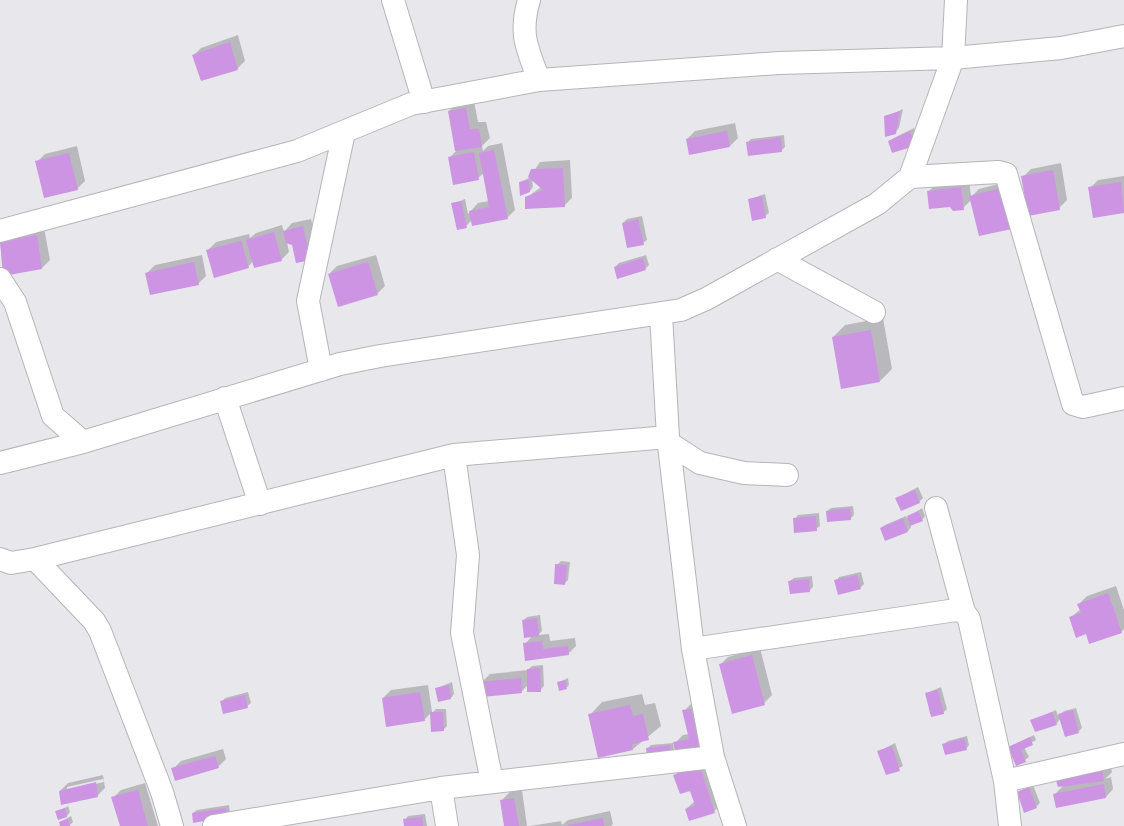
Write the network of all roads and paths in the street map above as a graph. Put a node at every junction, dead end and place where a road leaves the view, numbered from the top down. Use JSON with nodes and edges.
{"nodes":[{"id":1,"x":393,"y":0,"type":"edge"},
{"id":2,"x":529,"y":0,"type":"edge"},
{"id":3,"x":956,"y":0,"type":"edge"},
{"id":4,"x":1124,"y":36,"type":"edge"},
{"id":5,"x":953,"y":58,"type":"junction"},
{"id":6,"x":539,"y":80,"type":"junction"},
{"id":7,"x":424,"y":102,"type":"junction"},
{"id":8,"x":344,"y":132,"type":"junction"},
{"id":9,"x":910,"y":177,"type":"junction"},
{"id":10,"x":0,"y":231,"type":"edge"},
{"id":11,"x":777,"y":259,"type":"junction"},
{"id":12,"x":0,"y":279,"type":"edge"},
{"id":13,"x":874,"y":312,"type":"dead end"},
{"id":14,"x":661,"y":314,"type":"junction"},
{"id":15,"x":321,"y":370,"type":"junction"},
{"id":16,"x":225,"y":398,"type":"junction"},
{"id":17,"x":1124,"y":398,"type":"edge"},
{"id":18,"x":668,"y":440,"type":"junction"},
{"id":19,"x":83,"y":442,"type":"junction"},
{"id":20,"x":454,"y":455,"type":"junction"},
{"id":21,"x":0,"y":463,"type":"edge"},
{"id":22,"x":787,"y":475,"type":"dead end"},
{"id":23,"x":260,"y":504,"type":"junction"},
{"id":24,"x":936,"y":508,"type":"dead end"},
{"id":25,"x":0,"y":559,"type":"edge"},
{"id":26,"x":35,"y":559,"type":"junction"},
{"id":27,"x":964,"y":612,"type":"junction"},
{"id":28,"x":693,"y":649,"type":"junction"},
{"id":29,"x":1124,"y":754,"type":"edge"},
{"id":30,"x":713,"y":757,"type":"junction"},
{"id":31,"x":492,"y":782,"type":"junction"},
{"id":32,"x":1005,"y":782,"type":"junction"},
{"id":33,"x":441,"y":788,"type":"junction"},
{"id":34,"x":172,"y":826,"type":"edge"},
{"id":35,"x":214,"y":826,"type":"edge"},
{"id":36,"x":447,"y":826,"type":"edge"},
{"id":37,"x":735,"y":826,"type":"edge"},
{"id":38,"x":1010,"y":826,"type":"edge"}],
"edges":[{"from":1,"to":7,"type":"street"},
{"from":2,"to":6,"type":"street"},
{"from":3,"to":5,"type":"street"},
{"from":4,"to":5,"type":"street"},
{"from":5,"to":6,"type":"street"},
{"from":5,"to":9,"type":"street"},
{"from":6,"to":7,"type":"street"},
{"from":7,"to":8,"type":"street"},
{"from":8,"to":10,"type":"street"},
{"from":8,"to":15,"type":"street"},
{"from":9,"to":11,"type":"street"},
{"from":9,"to":17,"type":"street"},
{"from":11,"to":13,"type":"street"},
{"from":11,"to":14,"type":"street"},
{"from":12,"to":19,"type":"street"},
{"from":14,"to":15,"type":"street"},
{"from":14,"to":18,"type":"street"},
{"from":15,"to":16,"type":"street"},
{"from":16,"to":19,"type":"street"},
{"from":16,"to":23,"type":"street"},
{"from":18,"to":20,"type":"street"},
{"from":18,"to":22,"type":"street"},
{"from":18,"to":28,"type":"street"},
{"from":19,"to":21,"type":"street"},
{"from":20,"to":23,"type":"street"},
{"from":20,"to":31,"type":"street"},
{"from":23,"to":26,"type":"street"},
{"from":24,"to":27,"type":"street"},
{"from":25,"to":26,"type":"street"},
{"from":26,"to":34,"type":"street"},
{"from":27,"to":28,"type":"street"},
{"from":27,"to":32,"type":"street"},
{"from":28,"to":30,"type":"street"},
{"from":29,"to":32,"type":"street"},
{"from":30,"to":31,"type":"street"},
{"from":30,"to":37,"type":"street"},
{"from":31,"to":33,"type":"street"},
{"from":32,"to":38,"type":"street"},
{"from":33,"to":35,"type":"street"},
{"from":33,"to":36,"type":"street"}]}
